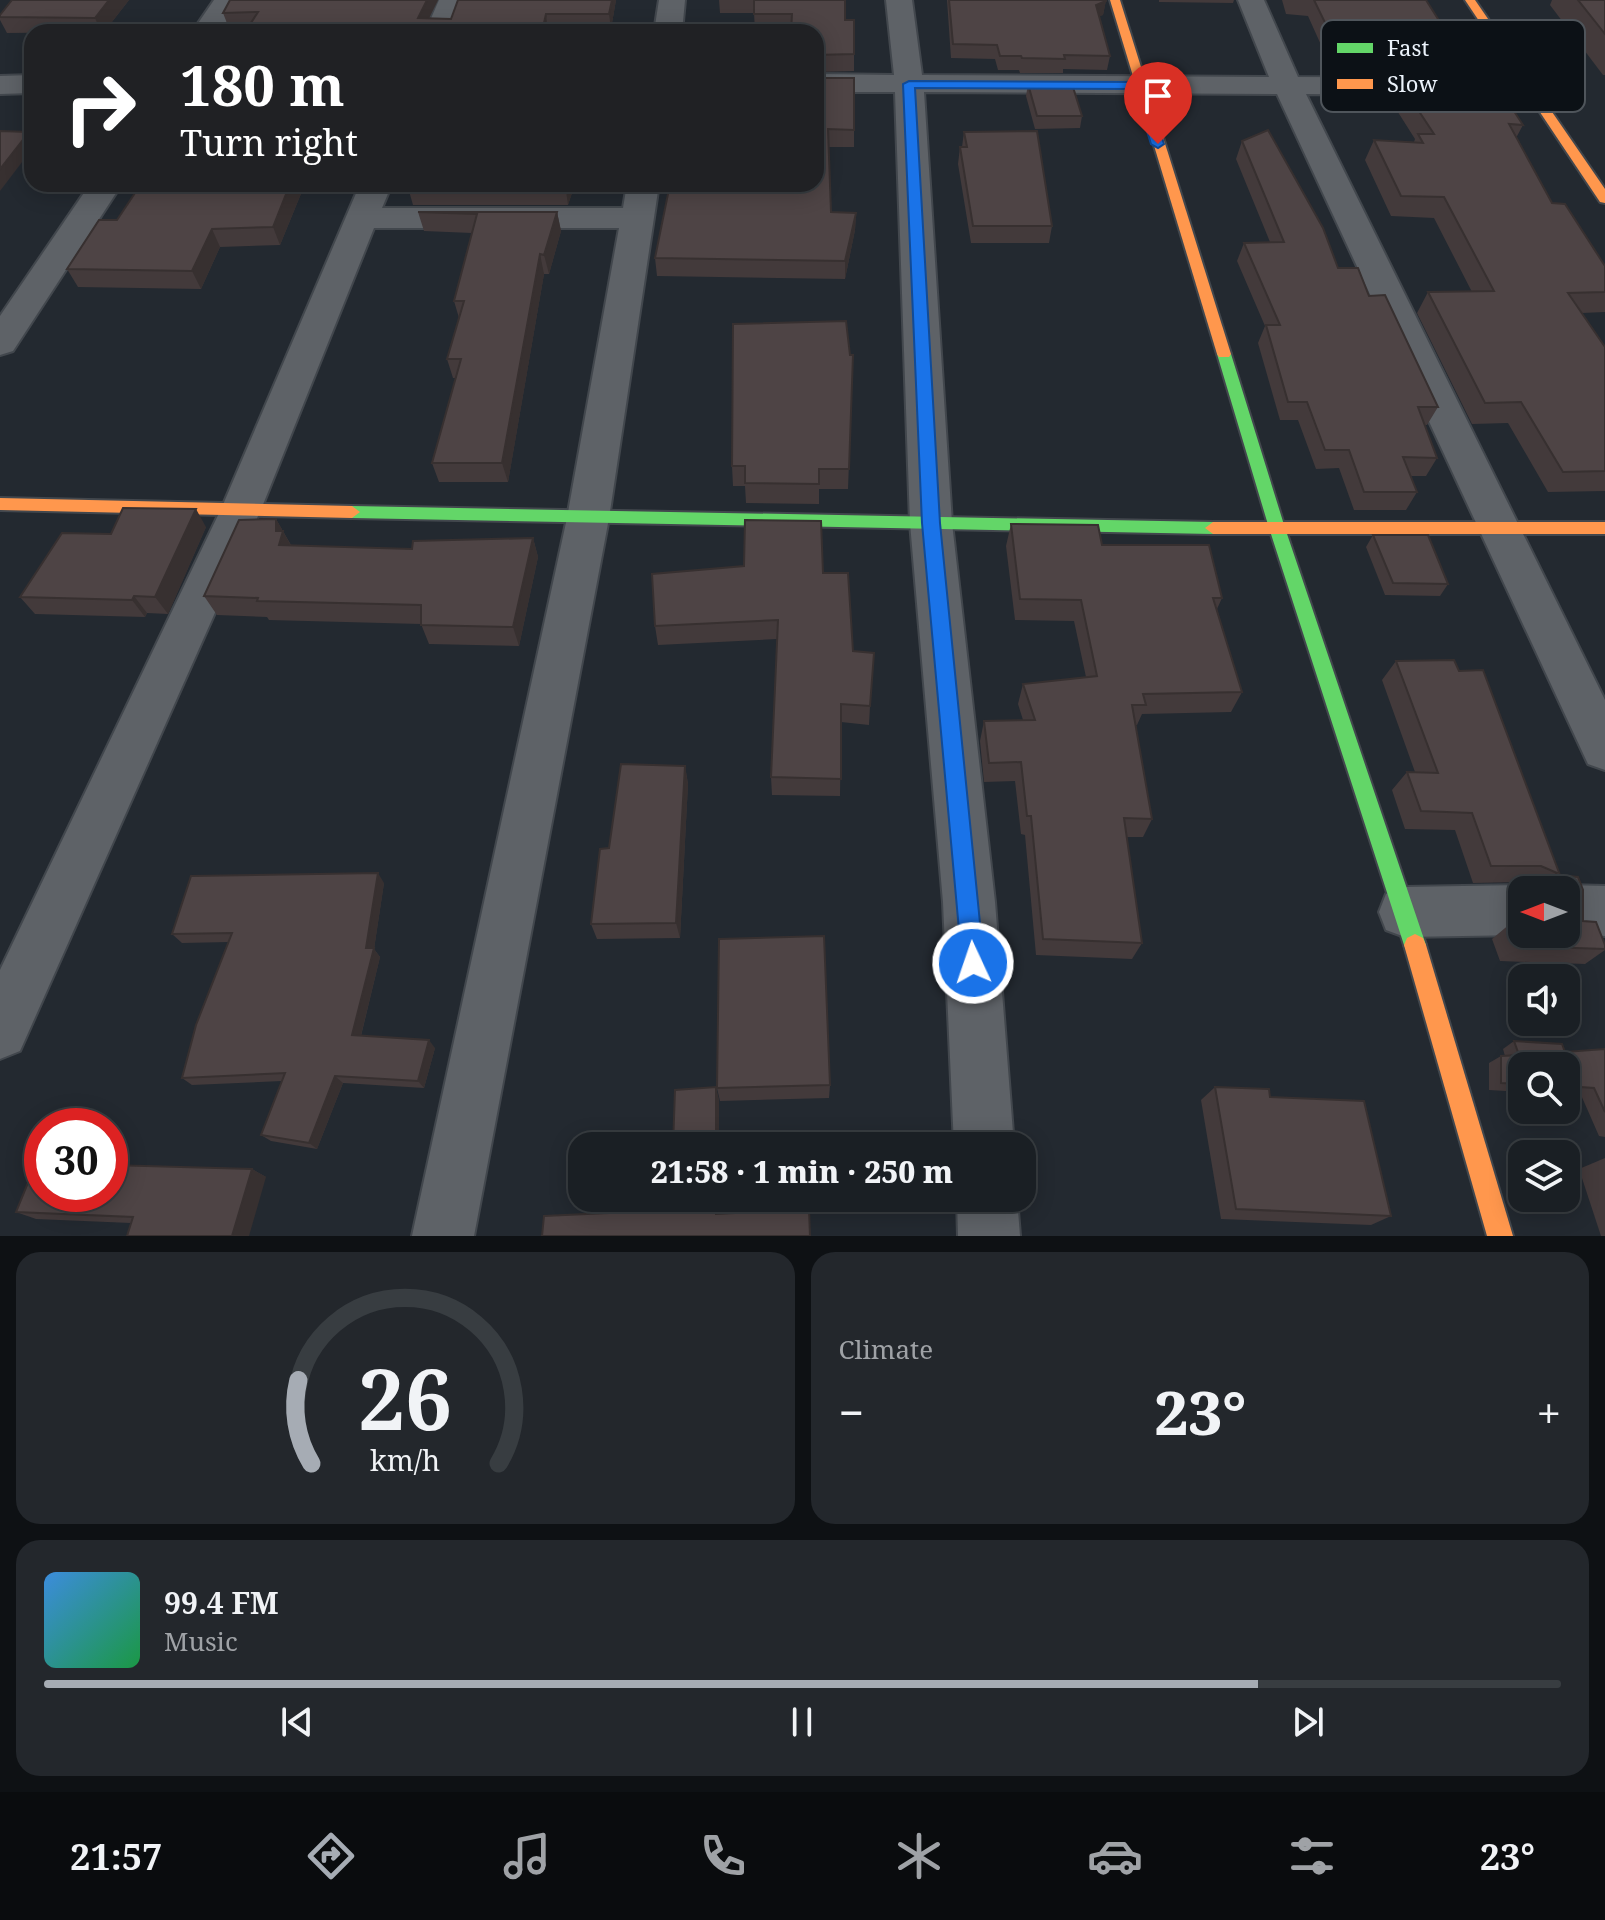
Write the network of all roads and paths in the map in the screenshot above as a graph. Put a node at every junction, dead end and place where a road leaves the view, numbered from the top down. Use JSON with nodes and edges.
{"nodes":[{"id":1,"x":227,"y":0,"type":"edge"},
{"id":2,"x":452,"y":0,"type":"edge"},
{"id":3,"x":672,"y":0,"type":"edge"},
{"id":4,"x":899,"y":0,"type":"edge"},
{"id":5,"x":1115,"y":0,"type":"edge"},
{"id":6,"x":1251,"y":0,"type":"edge"},
{"id":7,"x":1470,"y":0,"type":"edge"},
{"id":8,"x":1483,"y":20,"type":"edge"},
{"id":9,"x":211,"y":24,"type":"edge"},
{"id":10,"x":442,"y":24,"type":"edge"},
{"id":11,"x":669,"y":24,"type":"edge"},
{"id":12,"x":824,"y":83,"type":"edge"},
{"id":13,"x":24,"y":84,"type":"edge"},
{"id":14,"x":909,"y":84,"type":"junction"},
{"id":15,"x":0,"y":85,"type":"edge"},
{"id":16,"x":1139,"y":85,"type":"junction"},
{"id":17,"x":1287,"y":85,"type":"junction"},
{"id":18,"x":1321,"y":85,"type":"edge"},
{"id":19,"x":1546,"y":112,"type":"edge"},
{"id":20,"x":1602,"y":190,"type":"edge"},
{"id":21,"x":101,"y":192,"type":"edge"},
{"id":22,"x":369,"y":201,"type":"edge"},
{"id":23,"x":641,"y":201,"type":"edge"},
{"id":24,"x":0,"y":343,"type":"edge"},
{"id":25,"x":0,"y":504,"type":"edge"},
{"id":26,"x":242,"y":507,"type":"junction"},
{"id":27,"x":588,"y":518,"type":"junction"},
{"id":28,"x":931,"y":523,"type":"junction"},
{"id":29,"x":1277,"y":528,"type":"junction"},
{"id":30,"x":1605,"y":528,"type":"edge"},
{"id":31,"x":1499,"y":529,"type":"junction"},
{"id":32,"x":1605,"y":749,"type":"edge"},
{"id":33,"x":1508,"y":910,"type":"edge"},
{"id":34,"x":1580,"y":910,"type":"edge"},
{"id":35,"x":1605,"y":911,"type":"edge"},
{"id":36,"x":1405,"y":912,"type":"junction"},
{"id":37,"x":0,"y":1031,"type":"edge"},
{"id":38,"x":983,"y":1132,"type":"edge"},
{"id":39,"x":988,"y":1212,"type":"edge"},
{"id":40,"x":443,"y":1236,"type":"edge"},
{"id":41,"x":989,"y":1236,"type":"edge"},
{"id":42,"x":1500,"y":1236,"type":"edge"}],
"edges":[{"from":1,"to":9,"type":"street"},
{"from":2,"to":10,"type":"street"},
{"from":3,"to":11,"type":"street"},
{"from":4,"to":14,"type":"street"},
{"from":5,"to":16,"type":"street"},
{"from":6,"to":17,"type":"street"},
{"from":7,"to":8,"type":"street"},
{"from":12,"to":14,"type":"street"},
{"from":13,"to":15,"type":"street"},
{"from":14,"to":16,"type":"street"},
{"from":14,"to":28,"type":"street"},
{"from":16,"to":17,"type":"street"},
{"from":16,"to":29,"type":"street"},
{"from":17,"to":18,"type":"street"},
{"from":17,"to":31,"type":"street"},
{"from":19,"to":20,"type":"street"},
{"from":21,"to":24,"type":"street"},
{"from":22,"to":23,"type":"street"},
{"from":22,"to":26,"type":"street"},
{"from":23,"to":27,"type":"street"},
{"from":25,"to":26,"type":"street"},
{"from":26,"to":27,"type":"street"},
{"from":26,"to":37,"type":"street"},
{"from":27,"to":28,"type":"street"},
{"from":27,"to":40,"type":"street"},
{"from":28,"to":29,"type":"street"},
{"from":28,"to":38,"type":"street"},
{"from":29,"to":31,"type":"street"},
{"from":29,"to":36,"type":"street"},
{"from":30,"to":31,"type":"street"},
{"from":31,"to":32,"type":"street"},
{"from":33,"to":36,"type":"street"},
{"from":34,"to":35,"type":"street"},
{"from":36,"to":42,"type":"street"},
{"from":39,"to":41,"type":"street"}]}
